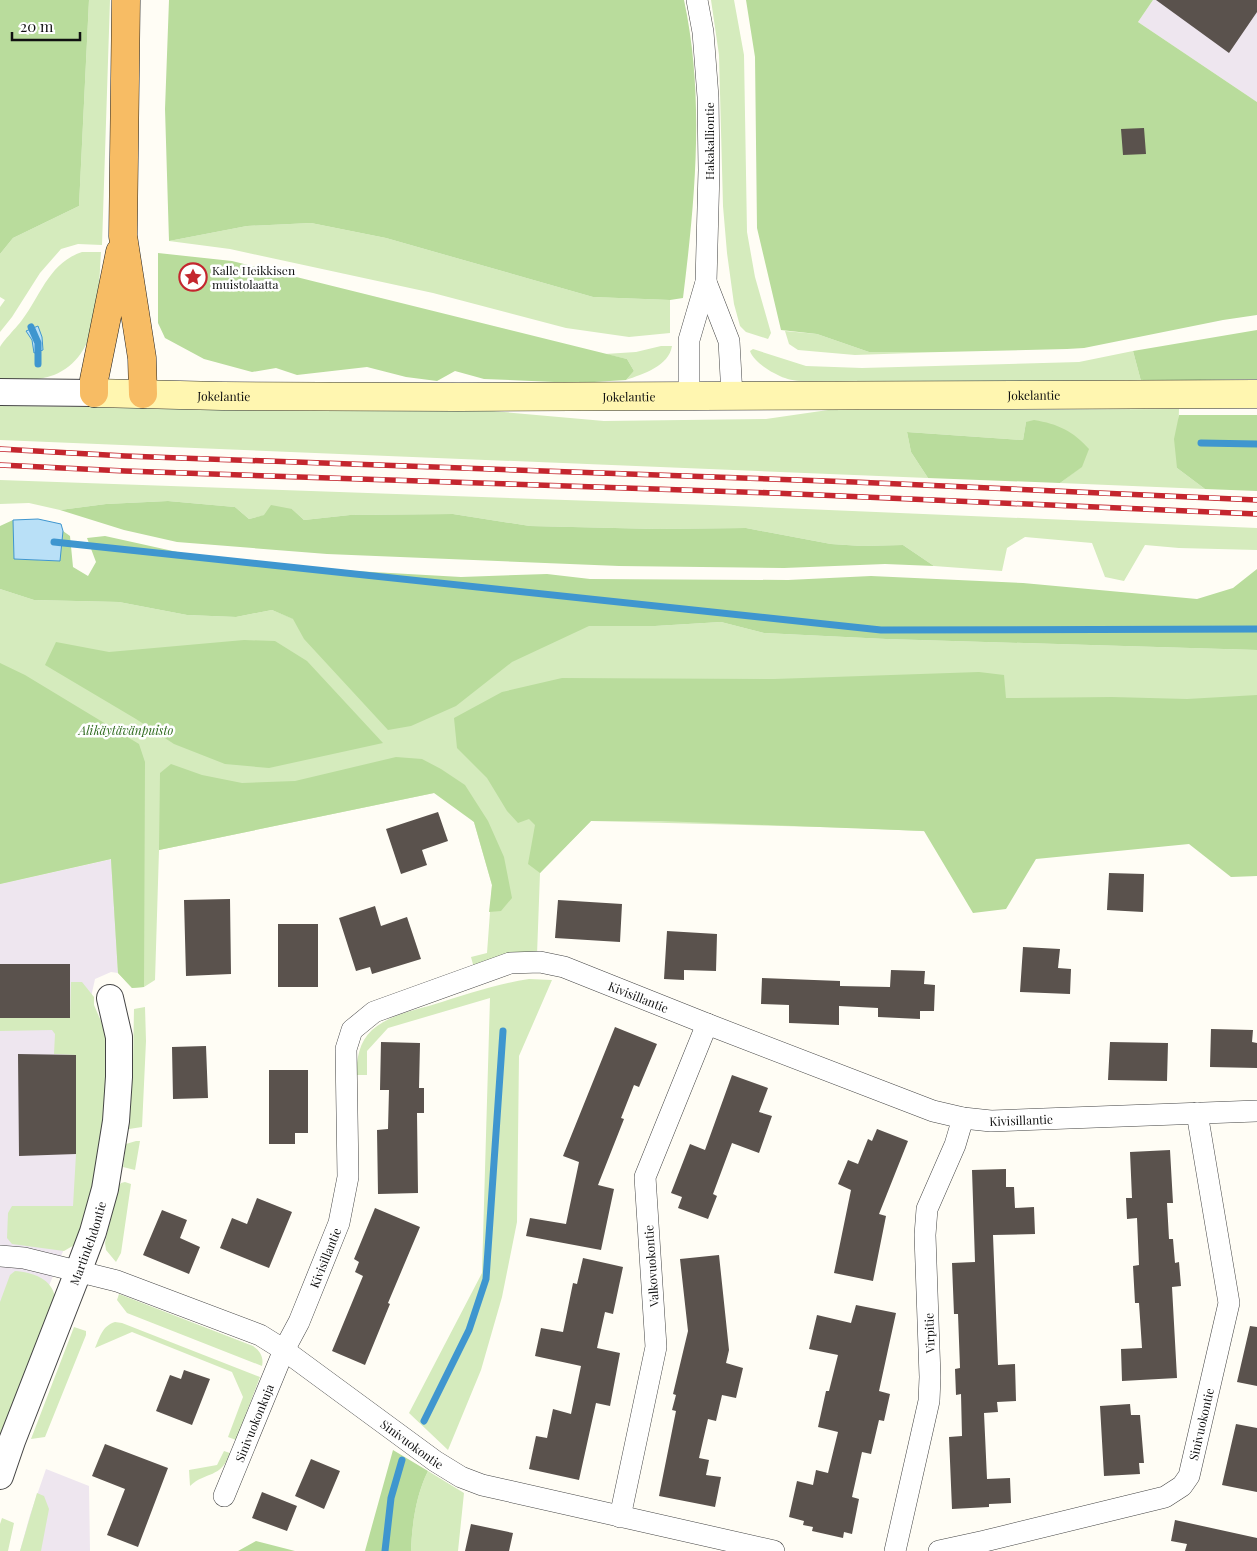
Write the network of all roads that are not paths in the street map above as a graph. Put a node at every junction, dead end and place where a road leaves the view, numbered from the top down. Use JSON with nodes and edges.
{"nodes":[{"id":1,"x":126,"y":0,"type":"edge"},
{"id":2,"x":697,"y":0,"type":"edge"},
{"id":3,"x":123,"y":236,"type":"junction"},
{"id":4,"x":706,"y":282,"type":"junction"},
{"id":5,"x":0,"y":392,"type":"edge"},
{"id":6,"x":94,"y":393,"type":"junction"},
{"id":7,"x":143,"y":394,"type":"junction"},
{"id":8,"x":1257,"y":394,"type":"edge"},
{"id":9,"x":689,"y":396,"type":"junction"},
{"id":10,"x":732,"y":396,"type":"junction"},
{"id":11,"x":110,"y":998,"type":"dead end"},
{"id":12,"x":707,"y":1024,"type":"junction"},
{"id":13,"x":1257,"y":1111,"type":"edge"},
{"id":14,"x":1197,"y":1113,"type":"junction"},
{"id":15,"x":963,"y":1118,"type":"junction"},
{"id":16,"x":0,"y":1256,"type":"edge"},
{"id":17,"x":78,"y":1272,"type":"junction"},
{"id":18,"x":284,"y":1350,"type":"junction"},
{"id":19,"x":0,"y":1476,"type":"edge"},
{"id":20,"x":224,"y":1496,"type":"dead end"},
{"id":21,"x":620,"y":1517,"type":"junction"},
{"id":22,"x":774,"y":1551,"type":"edge"},
{"id":23,"x":895,"y":1551,"type":"edge"},
{"id":24,"x":939,"y":1551,"type":"edge"}],
"edges":[{"from":1,"to":3,"type":"highway"},
{"from":2,"to":4,"type":"street","name":"Hakakalliontie"},
{"from":3,"to":6,"type":"highway"},
{"from":3,"to":7,"type":"highway"},
{"from":4,"to":9,"type":"street","name":"Hakakalliontie"},
{"from":4,"to":10,"type":"street","name":"Hakakalliontie"},
{"from":5,"to":6,"type":"street","name":"Jokelantie"},
{"from":6,"to":7,"type":"main road","name":"Jokelantie"},
{"from":7,"to":9,"type":"main road","name":"Jokelantie"},
{"from":8,"to":10,"type":"main road","name":"Jokelantie"},
{"from":9,"to":10,"type":"main road","name":"Jokelantie"},
{"from":11,"to":17,"type":"street","name":"Martinlehdontie"},
{"from":12,"to":15,"type":"street","name":"Kivisillantie"},
{"from":12,"to":18,"type":"street","name":"Kivisillantie"},
{"from":12,"to":21,"type":"street","name":"Valkovuokontie"},
{"from":13,"to":14,"type":"street","name":"Kivisillantie"},
{"from":14,"to":15,"type":"street","name":"Kivisillantie"},
{"from":14,"to":24,"type":"street","name":"Sinivuokontie"},
{"from":15,"to":23,"type":"street","name":"Virpitie"},
{"from":16,"to":17,"type":"street","name":"Sinivuokontie"},
{"from":17,"to":18,"type":"street","name":"Sinivuokontie"},
{"from":17,"to":19,"type":"street","name":"Martinlehdontie"},
{"from":18,"to":20,"type":"street","name":"Sinivuokonkuja"},
{"from":18,"to":21,"type":"street","name":"Sinivuokontie"},
{"from":21,"to":22,"type":"street","name":"Sinivuokontie"}]}
